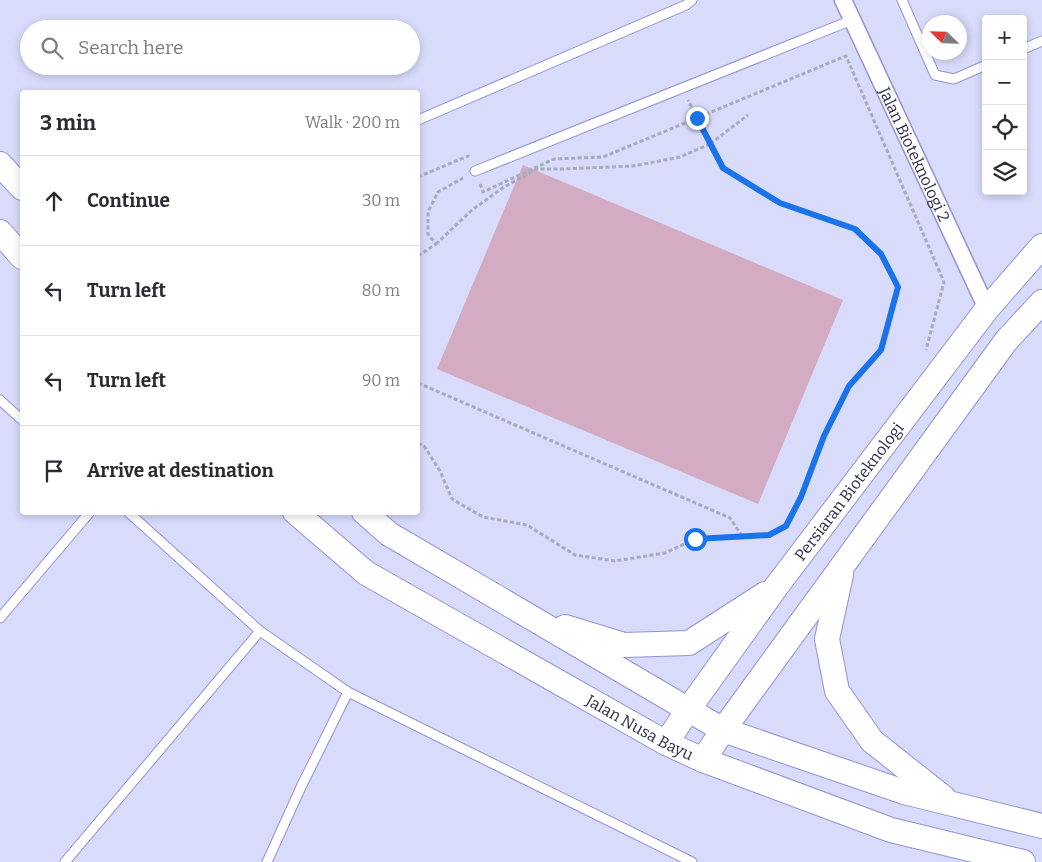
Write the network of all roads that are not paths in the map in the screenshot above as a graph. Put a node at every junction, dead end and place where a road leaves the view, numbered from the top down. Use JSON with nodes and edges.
{"nodes":[{"id":1,"x":692,"y":0,"type":"edge"},
{"id":2,"x":843,"y":0,"type":"edge"},
{"id":3,"x":902,"y":0,"type":"edge"},
{"id":4,"x":852,"y":20,"type":"junction"},
{"id":5,"x":1042,"y":41,"type":"edge"},
{"id":6,"x":1027,"y":47,"type":"edge"},
{"id":7,"x":982,"y":67,"type":"edge"},
{"id":8,"x":420,"y":119,"type":"edge"},
{"id":9,"x":0,"y":164,"type":"edge"},
{"id":10,"x":475,"y":171,"type":"road end"},
{"id":11,"x":20,"y":186,"type":"edge"},
{"id":12,"x":0,"y":232,"type":"edge"},
{"id":13,"x":1042,"y":246,"type":"edge"},
{"id":14,"x":20,"y":255,"type":"edge"},
{"id":15,"x":1042,"y":302,"type":"edge"},
{"id":16,"x":987,"y":309,"type":"junction"},
{"id":17,"x":0,"y":400,"type":"edge"},
{"id":18,"x":20,"y":418,"type":"edge"},
{"id":19,"x":87,"y":515,"type":"edge"},
{"id":20,"x":131,"y":515,"type":"edge"},
{"id":21,"x":298,"y":515,"type":"edge"},
{"id":22,"x":367,"y":515,"type":"edge"},
{"id":23,"x":843,"y":566,"type":"junction"},
{"id":24,"x":776,"y":587,"type":"junction"},
{"id":25,"x":530,"y":617,"type":"junction"},
{"id":26,"x":0,"y":618,"type":"edge"},
{"id":27,"x":260,"y":631,"type":"junction"},
{"id":28,"x":348,"y":692,"type":"junction"},
{"id":29,"x":688,"y":710,"type":"junction"},
{"id":30,"x":723,"y":730,"type":"junction"},
{"id":31,"x":666,"y":743,"type":"junction"},
{"id":32,"x":703,"y":760,"type":"junction"},
{"id":33,"x":951,"y":804,"type":"junction"},
{"id":34,"x":1042,"y":826,"type":"edge"},
{"id":35,"x":65,"y":862,"type":"edge"},
{"id":36,"x":266,"y":862,"type":"edge"},
{"id":37,"x":692,"y":862,"type":"edge"},
{"id":38,"x":1023,"y":862,"type":"edge"}],
"edges":[{"from":1,"to":8,"type":"lane"},
{"from":2,"to":4,"type":"street","name":"Jalan Bioteknologi 2"},
{"from":3,"to":7,"type":"lane"},
{"from":4,"to":10,"type":"lane"},
{"from":4,"to":16,"type":"street","name":"Jalan Bioteknologi 2"},
{"from":5,"to":6,"type":"lane"},
{"from":9,"to":11,"type":"main road"},
{"from":12,"to":14,"type":"main road"},
{"from":13,"to":16,"type":"main road","name":"Persiaran Bioteknologi"},
{"from":15,"to":23,"type":"main road"},
{"from":16,"to":24,"type":"main road","name":"Persiaran Bioteknologi"},
{"from":17,"to":18,"type":"lane"},
{"from":19,"to":26,"type":"lane"},
{"from":20,"to":27,"type":"lane"},
{"from":21,"to":31,"type":"main road","name":"Jalan Nusa Bayu"},
{"from":22,"to":25,"type":"main road"},
{"from":23,"to":30,"type":"main road"},
{"from":23,"to":33,"type":"main road"},
{"from":24,"to":25,"type":"main road"},
{"from":24,"to":29,"type":"main road","name":"Persiaran Bioteknologi"},
{"from":25,"to":29,"type":"main road"},
{"from":27,"to":28,"type":"lane"},
{"from":27,"to":35,"type":"lane"},
{"from":28,"to":36,"type":"lane"},
{"from":28,"to":37,"type":"lane"},
{"from":29,"to":30,"type":"main road"},
{"from":29,"to":31,"type":"main road","name":"Persiaran Bioteknologi"},
{"from":30,"to":32,"type":"main road"},
{"from":30,"to":33,"type":"main road"},
{"from":31,"to":32,"type":"main road","name":"Jalan Nusa Bayu"},
{"from":32,"to":38,"type":"main road","name":"Jalan Nusa Bayu"},
{"from":33,"to":34,"type":"main road"}]}
